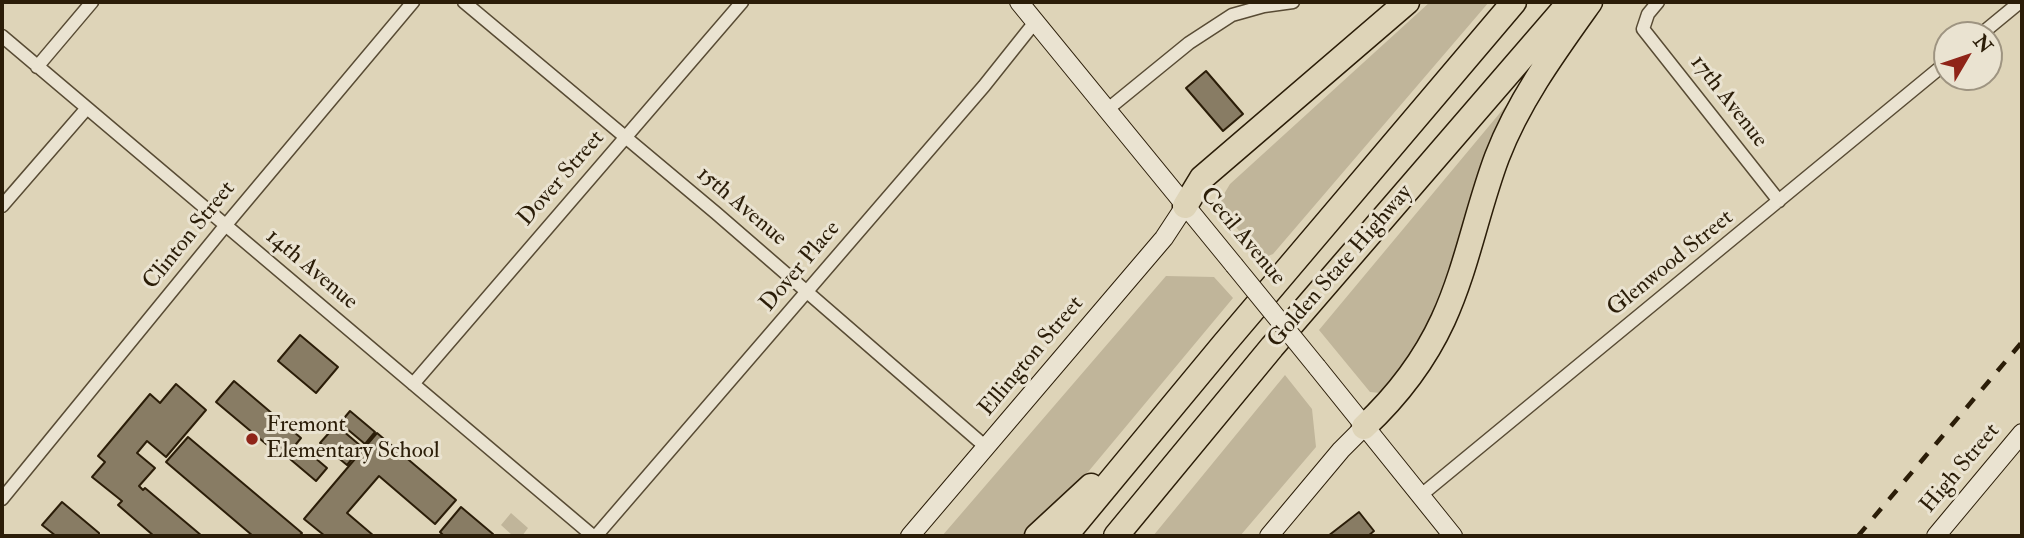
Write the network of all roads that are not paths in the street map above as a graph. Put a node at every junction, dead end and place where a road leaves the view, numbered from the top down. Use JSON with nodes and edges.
{"nodes":[{"id":1,"x":92,"y":2,"type":"edge"},
{"id":2,"x":413,"y":2,"type":"edge"},
{"id":3,"x":464,"y":2,"type":"edge"},
{"id":4,"x":742,"y":2,"type":"edge"},
{"id":5,"x":1019,"y":2,"type":"edge"},
{"id":6,"x":1293,"y":2,"type":"edge"},
{"id":7,"x":1407,"y":2,"type":"edge"},
{"id":8,"x":1514,"y":2,"type":"edge"},
{"id":9,"x":1570,"y":2,"type":"edge"},
{"id":10,"x":1590,"y":2,"type":"edge"},
{"id":11,"x":1658,"y":2,"type":"edge"},
{"id":12,"x":2020,"y":2,"type":"edge"},
{"id":13,"x":1997,"y":21,"type":"edge"},
{"id":14,"x":1035,"y":22,"type":"junction"},
{"id":15,"x":2,"y":36,"type":"edge"},
{"id":16,"x":37,"y":67,"type":"junction"},
{"id":17,"x":1933,"y":74,"type":"edge"},
{"id":18,"x":87,"y":108,"type":"junction"},
{"id":19,"x":1108,"y":109,"type":"junction"},
{"id":20,"x":625,"y":137,"type":"junction"},
{"id":21,"x":1779,"y":201,"type":"junction"},
{"id":22,"x":2,"y":206,"type":"edge"},
{"id":23,"x":1185,"y":206,"type":"junction"},
{"id":24,"x":225,"y":226,"type":"junction"},
{"id":25,"x":808,"y":292,"type":"junction"},
{"id":26,"x":413,"y":384,"type":"junction"},
{"id":27,"x":1156,"y":427,"type":"junction"},
{"id":28,"x":1364,"y":427,"type":"junction"},
{"id":29,"x":2022,"y":433,"type":"edge"},
{"id":30,"x":987,"y":448,"type":"junction"},
{"id":31,"x":4,"y":490,"type":"edge"},
{"id":32,"x":1420,"y":496,"type":"junction"},
{"id":33,"x":595,"y":536,"type":"edge"},
{"id":34,"x":910,"y":536,"type":"edge"},
{"id":35,"x":1037,"y":536,"type":"edge"},
{"id":36,"x":1065,"y":536,"type":"edge"},
{"id":37,"x":1116,"y":536,"type":"edge"},
{"id":38,"x":1269,"y":536,"type":"edge"},
{"id":39,"x":1452,"y":536,"type":"edge"},
{"id":40,"x":1937,"y":536,"type":"edge"}],
"edges":[{"from":1,"to":16,"type":"street"},
{"from":2,"to":24,"type":"street","name":"Clinton Street"},
{"from":3,"to":20,"type":"street","name":"15th Avenue"},
{"from":4,"to":20,"type":"street","name":"Dover Street"},
{"from":5,"to":14,"type":"main road","name":"Cecil Avenue"},
{"from":6,"to":19,"type":"street"},
{"from":7,"to":23,"type":"highway"},
{"from":8,"to":27,"type":"highway","name":"Golden State Highway"},
{"from":9,"to":37,"type":"highway","name":"Golden State Highway"},
{"from":10,"to":28,"type":"highway"},
{"from":11,"to":21,"type":"street","name":"17th Avenue"},
{"from":12,"to":13,"type":"street"},
{"from":14,"to":19,"type":"main road","name":"Cecil Avenue"},
{"from":14,"to":25,"type":"street","name":"Dover Place"},
{"from":15,"to":16,"type":"street","name":"14th Avenue"},
{"from":16,"to":18,"type":"street","name":"14th Avenue"},
{"from":17,"to":21,"type":"street","name":"Glenwood Street"},
{"from":18,"to":22,"type":"street"},
{"from":18,"to":24,"type":"street","name":"14th Avenue"},
{"from":19,"to":23,"type":"main road","name":"Cecil Avenue"},
{"from":20,"to":25,"type":"street","name":"15th Avenue"},
{"from":20,"to":26,"type":"street","name":"Dover Street"},
{"from":21,"to":32,"type":"street","name":"Glenwood Street"},
{"from":23,"to":28,"type":"main road","name":"Cecil Avenue","bridge":true},
{"from":23,"to":30,"type":"main road","name":"Ellington Street"},
{"from":24,"to":26,"type":"street","name":"14th Avenue"},
{"from":24,"to":31,"type":"street","name":"Clinton Street"},
{"from":25,"to":30,"type":"street","name":"15th Avenue"},
{"from":25,"to":33,"type":"street","name":"Dover Place"},
{"from":26,"to":33,"type":"street","name":"14th Avenue"},
{"from":27,"to":35,"type":"highway"},
{"from":27,"to":36,"type":"highway","name":"Golden State Highway"},
{"from":28,"to":32,"type":"main road","name":"Cecil Avenue"},
{"from":28,"to":38,"type":"main road"},
{"from":29,"to":40,"type":"main road","name":"High Street"},
{"from":30,"to":34,"type":"main road","name":"Ellington Street"},
{"from":32,"to":39,"type":"main road","name":"Cecil Avenue"}]}
